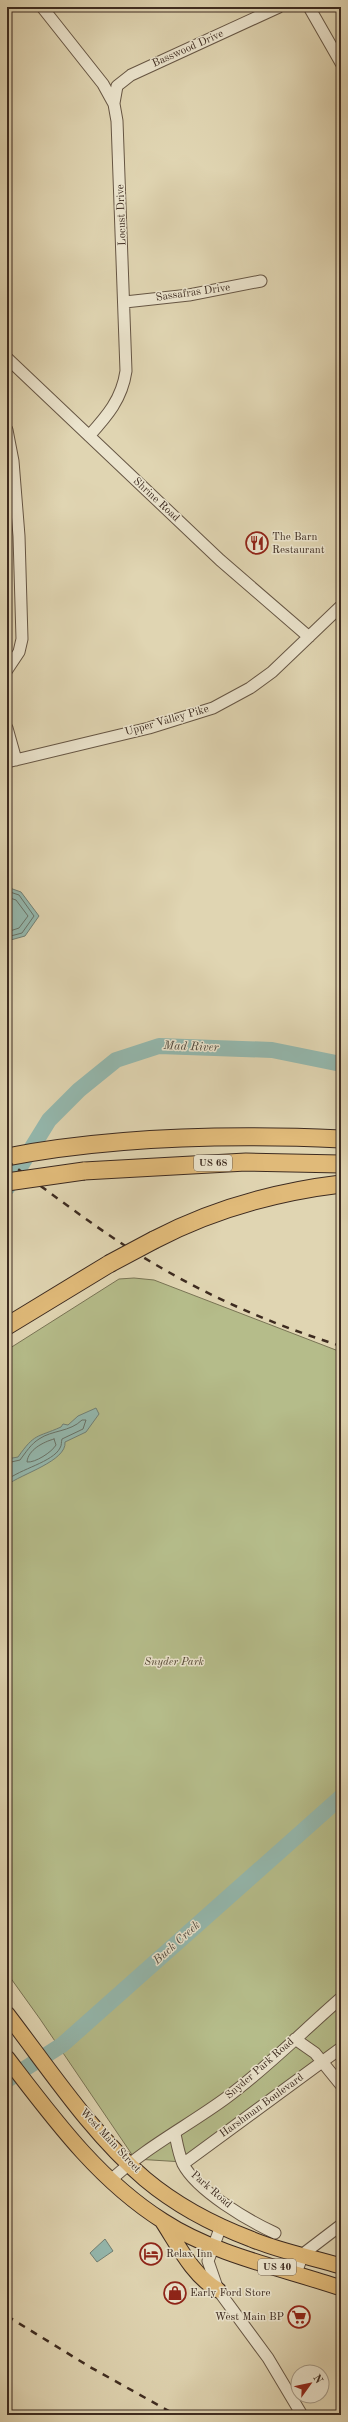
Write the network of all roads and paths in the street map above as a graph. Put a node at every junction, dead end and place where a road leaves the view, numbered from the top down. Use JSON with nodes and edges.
{"nodes":[{"id":1,"x":42,"y":7,"type":"edge"},
{"id":2,"x":278,"y":7,"type":"edge"},
{"id":3,"x":308,"y":7,"type":"edge"},
{"id":4,"x":341,"y":63,"type":"edge"},
{"id":5,"x":114,"y":104,"type":"junction"},
{"id":6,"x":261,"y":281,"type":"dead end"},
{"id":7,"x":125,"y":302,"type":"junction"},
{"id":8,"x":7,"y":358,"type":"edge"},
{"id":9,"x":7,"y":430,"type":"edge"},
{"id":10,"x":89,"y":436,"type":"junction"},
{"id":11,"x":341,"y":606,"type":"edge"},
{"id":12,"x":309,"y":637,"type":"junction"},
{"id":13,"x":7,"y":670,"type":"edge"},
{"id":14,"x":7,"y":728,"type":"edge"},
{"id":15,"x":11,"y":761,"type":"edge"},
{"id":16,"x":341,"y":1139,"type":"edge"},
{"id":17,"x":7,"y":1157,"type":"edge"},
{"id":18,"x":341,"y":1164,"type":"edge"},
{"id":19,"x":7,"y":1182,"type":"edge"},
{"id":20,"x":341,"y":1184,"type":"edge"},
{"id":21,"x":7,"y":1326,"type":"edge"},
{"id":22,"x":341,"y":1998,"type":"edge"},
{"id":23,"x":7,"y":2014,"type":"edge"},
{"id":24,"x":295,"y":2039,"type":"junction"},
{"id":25,"x":341,"y":2048,"type":"edge"},
{"id":26,"x":7,"y":2058,"type":"edge"},
{"id":27,"x":323,"y":2061,"type":"junction"},
{"id":28,"x":341,"y":2084,"type":"edge"},
{"id":29,"x":175,"y":2134,"type":"junction"},
{"id":30,"x":128,"y":2163,"type":"junction"},
{"id":31,"x":183,"y":2164,"type":"junction"},
{"id":32,"x":110,"y":2181,"type":"junction"},
{"id":33,"x":163,"y":2222,"type":"junction"},
{"id":34,"x":341,"y":2225,"type":"edge"},
{"id":35,"x":221,"y":2226,"type":"junction"},
{"id":36,"x":276,"y":2233,"type":"dead end"},
{"id":37,"x":212,"y":2246,"type":"junction"},
{"id":38,"x":303,"y":2254,"type":"junction"},
{"id":39,"x":341,"y":2266,"type":"edge"},
{"id":40,"x":296,"y":2273,"type":"junction"},
{"id":41,"x":341,"y":2288,"type":"edge"},
{"id":42,"x":218,"y":2290,"type":"junction"},
{"id":43,"x":302,"y":2415,"type":"edge"}],
"edges":[{"from":1,"to":5,"type":"street","name":"Locust Drive"},
{"from":2,"to":5,"type":"street","name":"Basswood Drive"},
{"from":3,"to":4,"type":"street"},
{"from":5,"to":7,"type":"street","name":"Locust Drive"},
{"from":6,"to":7,"type":"street","name":"Sassafras Drive"},
{"from":7,"to":10,"type":"street","name":"Locust Drive"},
{"from":8,"to":10,"type":"street","name":"Shrine Road"},
{"from":9,"to":13,"type":"street"},
{"from":10,"to":12,"type":"street","name":"Shrine Road"},
{"from":11,"to":12,"type":"street","name":"Upper Valley Pike"},
{"from":12,"to":15,"type":"street","name":"Upper Valley Pike"},
{"from":14,"to":15,"type":"street"},
{"from":16,"to":17,"type":"highway","number":"US 68"},
{"from":18,"to":19,"type":"highway","number":"US 68","bridge":true},
{"from":20,"to":21,"type":"highway","bridge":true},
{"from":22,"to":24,"type":"street","name":"Snyder Park Road"},
{"from":23,"to":30,"type":"main road","name":"West Main Street","number":"US 40"},
{"from":24,"to":27,"type":"street"},
{"from":24,"to":29,"type":"street","name":"Snyder Park Road"},
{"from":25,"to":27,"type":"street","name":"Harshman Boulevard"},
{"from":26,"to":32,"type":"main road","number":"US 40"},
{"from":27,"to":28,"type":"street"},
{"from":27,"to":31,"type":"street","name":"Harshman Boulevard"},
{"from":29,"to":30,"type":"street"},
{"from":29,"to":31,"type":"street","name":"Park Road"},
{"from":30,"to":32,"type":"street"},
{"from":30,"to":35,"type":"main road","name":"West Main Street","number":"US 40"},
{"from":31,"to":36,"type":"street","name":"Park Road"},
{"from":32,"to":33,"type":"main road","number":"US 40"},
{"from":33,"to":37,"type":"main road","number":"US 40"},
{"from":33,"to":42,"type":"main road"},
{"from":34,"to":38,"type":"street"},
{"from":35,"to":37,"type":"street"},
{"from":35,"to":38,"type":"main road","name":"Park Road","number":"US 40"},
{"from":37,"to":40,"type":"main road","number":"US 40"},
{"from":37,"to":42,"type":"street"},
{"from":38,"to":39,"type":"main road","name":"Park Road","number":"US 40"},
{"from":38,"to":40,"type":"street"},
{"from":40,"to":41,"type":"main road","number":"US 40"},
{"from":42,"to":43,"type":"street"}]}
